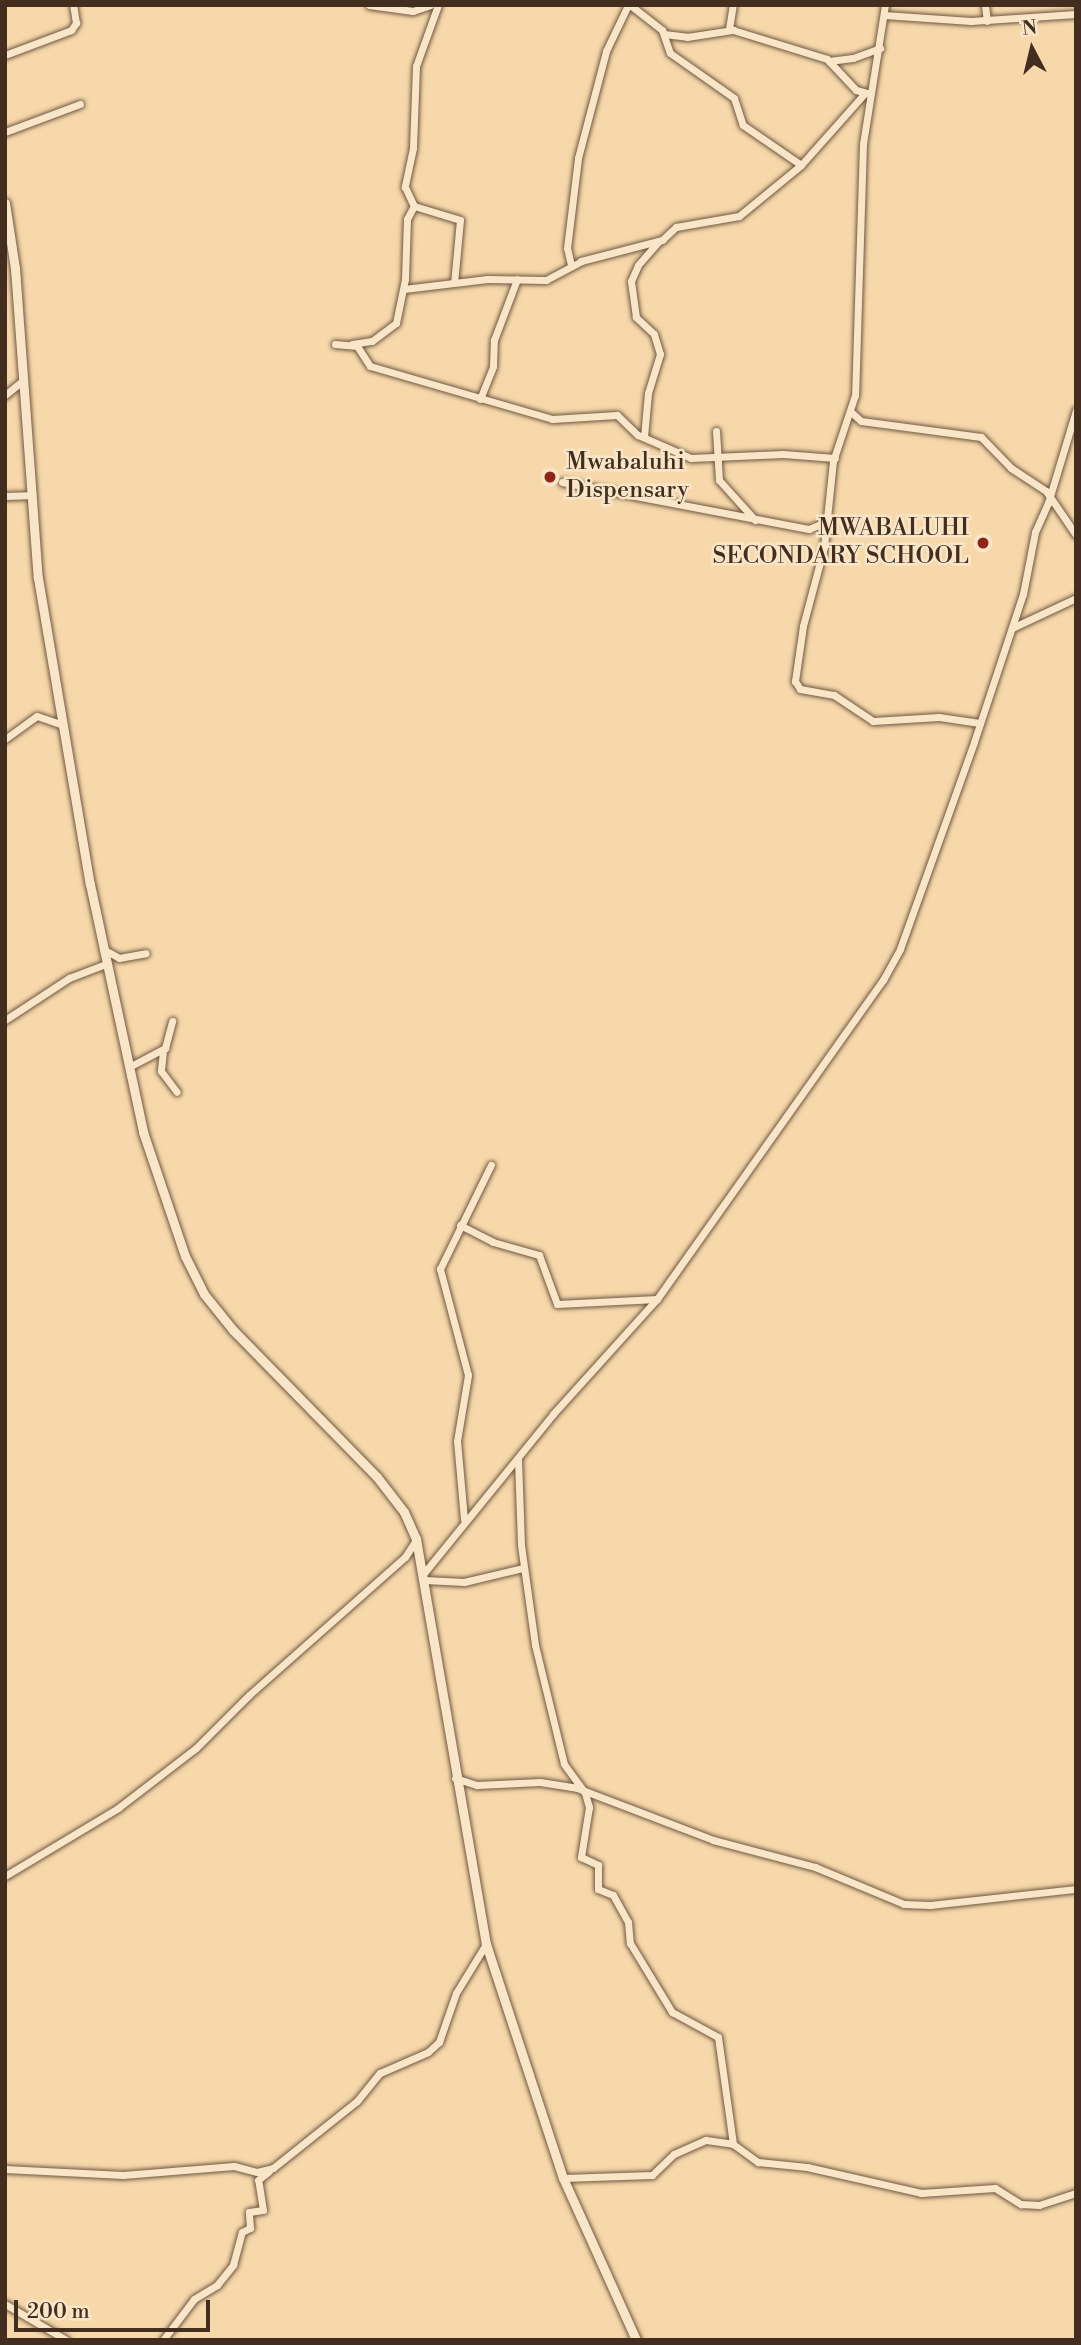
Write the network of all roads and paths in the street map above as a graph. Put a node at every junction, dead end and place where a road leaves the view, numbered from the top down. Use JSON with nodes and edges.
{"nodes":[{"id":1,"x":73,"y":5,"type":"edge"},
{"id":2,"x":369,"y":5,"type":"edge"},
{"id":3,"x":430,"y":5,"type":"edge"},
{"id":4,"x":438,"y":5,"type":"edge"},
{"id":5,"x":629,"y":5,"type":"edge"},
{"id":6,"x":733,"y":5,"type":"edge"},
{"id":7,"x":885,"y":5,"type":"edge"},
{"id":8,"x":985,"y":5,"type":"edge"},
{"id":9,"x":1076,"y":13,"type":"edge"},
{"id":10,"x":884,"y":15,"type":"junction"},
{"id":11,"x":986,"y":21,"type":"junction"},
{"id":12,"x":729,"y":29,"type":"junction"},
{"id":13,"x":664,"y":34,"type":"junction"},
{"id":14,"x":880,"y":48,"type":"junction"},
{"id":15,"x":5,"y":55,"type":"edge"},
{"id":16,"x":829,"y":61,"type":"junction"},
{"id":17,"x":875,"y":91,"type":"junction"},
{"id":18,"x":864,"y":94,"type":"junction"},
{"id":19,"x":80,"y":104,"type":"dead end"},
{"id":20,"x":5,"y":132,"type":"edge"},
{"id":21,"x":802,"y":165,"type":"junction"},
{"id":22,"x":5,"y":203,"type":"edge"},
{"id":23,"x":414,"y":205,"type":"junction"},
{"id":24,"x":8,"y":236,"type":"edge"},
{"id":25,"x":659,"y":241,"type":"junction"},
{"id":26,"x":571,"y":265,"type":"junction"},
{"id":27,"x":517,"y":279,"type":"junction"},
{"id":28,"x":454,"y":283,"type":"junction"},
{"id":29,"x":5,"y":287,"type":"edge"},
{"id":30,"x":16,"y":287,"type":"junction"},
{"id":31,"x":404,"y":289,"type":"junction"},
{"id":32,"x":335,"y":344,"type":"dead end"},
{"id":33,"x":352,"y":344,"type":"junction"},
{"id":34,"x":20,"y":383,"type":"junction"},
{"id":35,"x":5,"y":395,"type":"edge"},
{"id":36,"x":480,"y":400,"type":"junction"},
{"id":37,"x":1076,"y":410,"type":"edge"},
{"id":38,"x":851,"y":412,"type":"junction"},
{"id":39,"x":716,"y":431,"type":"dead end"},
{"id":40,"x":644,"y":437,"type":"junction"},
{"id":41,"x":835,"y":458,"type":"junction"},
{"id":42,"x":716,"y":459,"type":"junction"},
{"id":43,"x":562,"y":482,"type":"dead end"},
{"id":44,"x":29,"y":495,"type":"junction"},
{"id":45,"x":5,"y":496,"type":"edge"},
{"id":46,"x":1049,"y":498,"type":"junction"},
{"id":47,"x":828,"y":520,"type":"junction"},
{"id":48,"x":756,"y":521,"type":"junction"},
{"id":49,"x":1076,"y":535,"type":"edge"},
{"id":50,"x":1076,"y":598,"type":"edge"},
{"id":51,"x":1012,"y":628,"type":"junction"},
{"id":52,"x":980,"y":723,"type":"junction"},
{"id":53,"x":63,"y":725,"type":"junction"},
{"id":54,"x":5,"y":739,"type":"edge"},
{"id":55,"x":103,"y":948,"type":"junction"},
{"id":56,"x":146,"y":953,"type":"dead end"},
{"id":57,"x":106,"y":964,"type":"junction"},
{"id":58,"x":5,"y":1020,"type":"edge"},
{"id":59,"x":172,"y":1021,"type":"dead end"},
{"id":60,"x":163,"y":1050,"type":"junction"},
{"id":61,"x":129,"y":1067,"type":"junction"},
{"id":62,"x":177,"y":1092,"type":"dead end"},
{"id":63,"x":491,"y":1165,"type":"dead end"},
{"id":64,"x":460,"y":1225,"type":"junction"},
{"id":65,"x":657,"y":1299,"type":"junction"},
{"id":66,"x":518,"y":1458,"type":"junction"},
{"id":67,"x":464,"y":1519,"type":"junction"},
{"id":68,"x":416,"y":1539,"type":"junction"},
{"id":69,"x":523,"y":1568,"type":"junction"},
{"id":70,"x":424,"y":1576,"type":"junction"},
{"id":71,"x":455,"y":1778,"type":"junction"},
{"id":72,"x":577,"y":1788,"type":"junction"},
{"id":73,"x":5,"y":1876,"type":"edge"},
{"id":74,"x":1076,"y":1889,"type":"edge"},
{"id":75,"x":486,"y":1944,"type":"junction"},
{"id":76,"x":733,"y":2144,"type":"junction"},
{"id":77,"x":273,"y":2168,"type":"junction"},
{"id":78,"x":5,"y":2169,"type":"edge"},
{"id":79,"x":563,"y":2178,"type":"junction"},
{"id":80,"x":1076,"y":2193,"type":"edge"},
{"id":81,"x":5,"y":2304,"type":"edge"},
{"id":82,"x":66,"y":2340,"type":"edge"},
{"id":83,"x":163,"y":2340,"type":"edge"},
{"id":84,"x":636,"y":2340,"type":"edge"}],
"edges":[{"from":1,"to":15,"type":"street"},
{"from":2,"to":3,"type":"street"},
{"from":4,"to":23,"type":"street"},
{"from":5,"to":13,"type":"street"},
{"from":5,"to":26,"type":"street"},
{"from":6,"to":12,"type":"street"},
{"from":7,"to":10,"type":"street"},
{"from":8,"to":11,"type":"street"},
{"from":9,"to":11,"type":"street"},
{"from":10,"to":11,"type":"street"},
{"from":10,"to":14,"type":"street"},
{"from":12,"to":13,"type":"street"},
{"from":12,"to":16,"type":"street"},
{"from":13,"to":21,"type":"street"},
{"from":14,"to":16,"type":"street"},
{"from":14,"to":17,"type":"street"},
{"from":16,"to":18,"type":"street"},
{"from":17,"to":18,"type":"street"},
{"from":17,"to":38,"type":"street"},
{"from":18,"to":21,"type":"street"},
{"from":19,"to":20,"type":"street"},
{"from":21,"to":25,"type":"street"},
{"from":22,"to":24,"type":"street"},
{"from":23,"to":28,"type":"street"},
{"from":23,"to":31,"type":"street"},
{"from":24,"to":30,"type":"street"},
{"from":25,"to":26,"type":"street"},
{"from":25,"to":40,"type":"street"},
{"from":26,"to":27,"type":"street"},
{"from":27,"to":28,"type":"street"},
{"from":27,"to":36,"type":"street"},
{"from":28,"to":31,"type":"street"},
{"from":29,"to":30,"type":"street"},
{"from":30,"to":34,"type":"street"},
{"from":31,"to":33,"type":"street"},
{"from":32,"to":33,"type":"street"},
{"from":33,"to":36,"type":"street"},
{"from":34,"to":35,"type":"street"},
{"from":34,"to":44,"type":"street"},
{"from":36,"to":40,"type":"street"},
{"from":37,"to":46,"type":"street"},
{"from":38,"to":41,"type":"street"},
{"from":38,"to":46,"type":"street"},
{"from":39,"to":42,"type":"street"},
{"from":40,"to":42,"type":"street"},
{"from":41,"to":42,"type":"street"},
{"from":41,"to":47,"type":"street"},
{"from":42,"to":48,"type":"street"},
{"from":43,"to":48,"type":"street"},
{"from":44,"to":45,"type":"street"},
{"from":44,"to":53,"type":"street"},
{"from":46,"to":49,"type":"street"},
{"from":46,"to":51,"type":"street"},
{"from":47,"to":48,"type":"street"},
{"from":47,"to":52,"type":"street"},
{"from":50,"to":51,"type":"street"},
{"from":51,"to":52,"type":"street"},
{"from":52,"to":65,"type":"street"},
{"from":53,"to":54,"type":"street"},
{"from":53,"to":55,"type":"street"},
{"from":55,"to":56,"type":"street"},
{"from":55,"to":57,"type":"street"},
{"from":57,"to":58,"type":"street"},
{"from":57,"to":61,"type":"street"},
{"from":59,"to":60,"type":"street"},
{"from":60,"to":61,"type":"street"},
{"from":60,"to":62,"type":"street"},
{"from":61,"to":68,"type":"street"},
{"from":63,"to":64,"type":"street"},
{"from":64,"to":65,"type":"street"},
{"from":64,"to":67,"type":"street"},
{"from":65,"to":66,"type":"street"},
{"from":66,"to":67,"type":"street"},
{"from":66,"to":69,"type":"street"},
{"from":67,"to":70,"type":"street"},
{"from":68,"to":70,"type":"street"},
{"from":68,"to":73,"type":"street"},
{"from":69,"to":70,"type":"street"},
{"from":69,"to":72,"type":"street"},
{"from":70,"to":71,"type":"street"},
{"from":71,"to":72,"type":"street"},
{"from":71,"to":75,"type":"street"},
{"from":72,"to":74,"type":"street"},
{"from":72,"to":76,"type":"street"},
{"from":75,"to":77,"type":"street"},
{"from":75,"to":79,"type":"street"},
{"from":76,"to":79,"type":"street"},
{"from":76,"to":80,"type":"street"},
{"from":77,"to":78,"type":"street"},
{"from":77,"to":83,"type":"street"},
{"from":79,"to":84,"type":"street"},
{"from":81,"to":82,"type":"street"}]}
